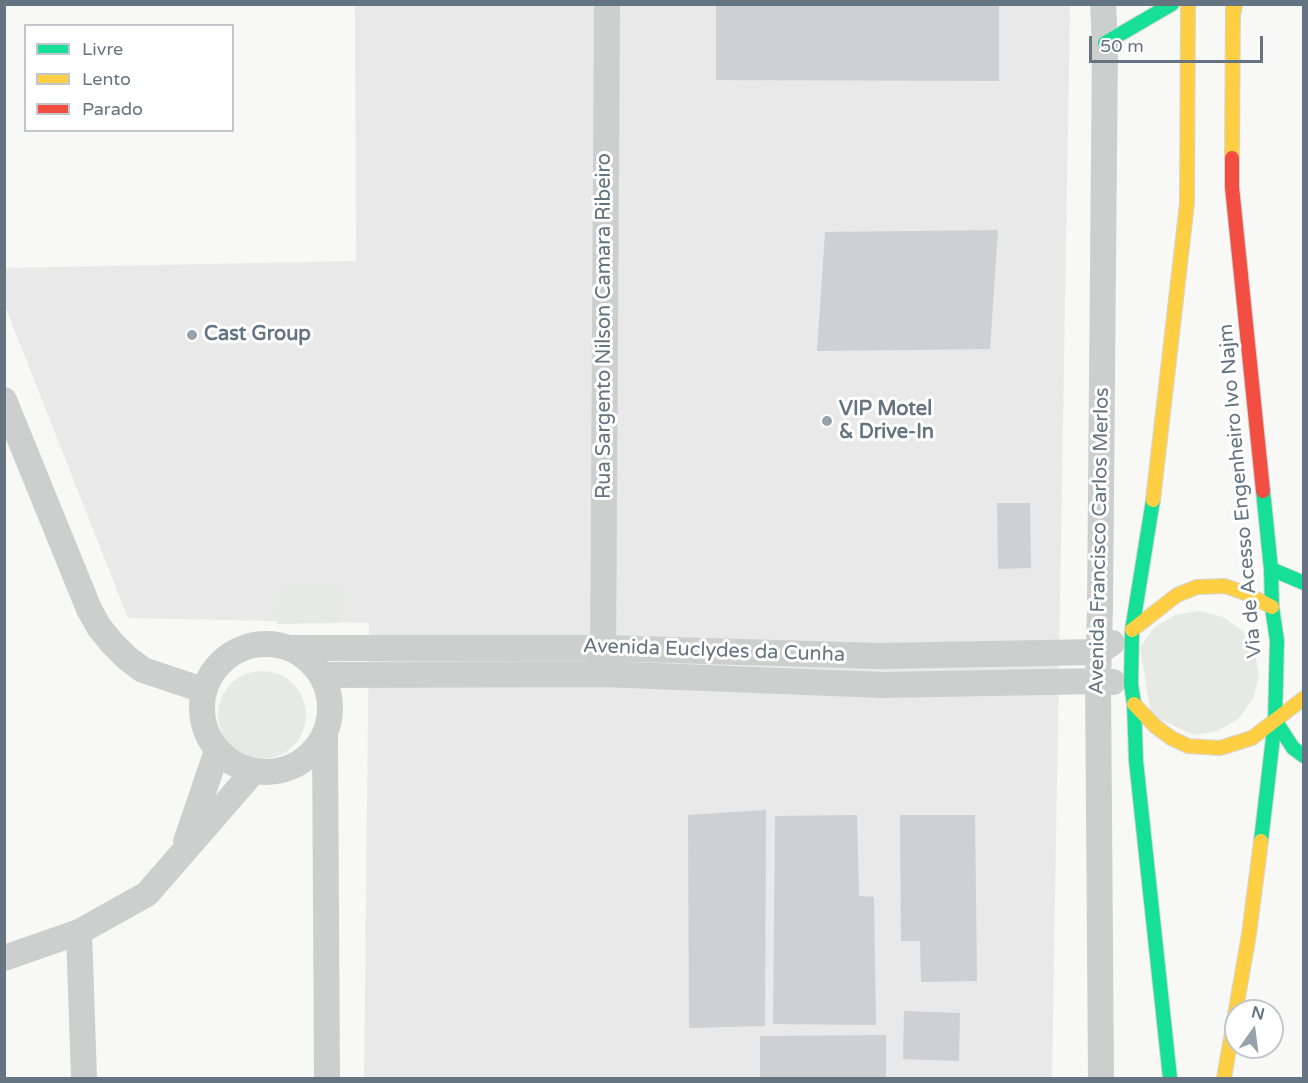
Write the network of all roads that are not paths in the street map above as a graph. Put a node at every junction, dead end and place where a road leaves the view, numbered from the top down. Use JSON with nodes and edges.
{"nodes":[{"id":1,"x":607,"y":4,"type":"edge"},
{"id":2,"x":1103,"y":4,"type":"edge"},
{"id":3,"x":1172,"y":4,"type":"edge"},
{"id":4,"x":1188,"y":4,"type":"edge"},
{"id":5,"x":1234,"y":7,"type":"edge"},
{"id":6,"x":1105,"y":43,"type":"junction"},
{"id":7,"x":4,"y":400,"type":"edge"},
{"id":8,"x":1271,"y":569,"type":"junction"},
{"id":9,"x":1304,"y":583,"type":"edge"},
{"id":10,"x":1272,"y":607,"type":"junction"},
{"id":11,"x":1132,"y":630,"type":"junction"},
{"id":12,"x":290,"y":648,"type":"junction"},
{"id":13,"x":603,"y":648,"type":"junction"},
{"id":14,"x":1098,"y":652,"type":"junction"},
{"id":15,"x":880,"y":656,"type":"junction"},
{"id":16,"x":603,"y":674,"type":"junction"},
{"id":17,"x":321,"y":675,"type":"junction"},
{"id":18,"x":1098,"y":681,"type":"junction"},
{"id":19,"x":883,"y":685,"type":"junction"},
{"id":20,"x":203,"y":690,"type":"junction"},
{"id":21,"x":1132,"y":694,"type":"junction"},
{"id":22,"x":1304,"y":698,"type":"edge"},
{"id":23,"x":1275,"y":720,"type":"junction"},
{"id":24,"x":325,"y":736,"type":"junction"},
{"id":25,"x":217,"y":751,"type":"junction"},
{"id":26,"x":1304,"y":756,"type":"edge"},
{"id":27,"x":295,"y":766,"type":"junction"},
{"id":28,"x":253,"y":772,"type":"junction"},
{"id":29,"x":326,"y":802,"type":"junction"},
{"id":30,"x":182,"y":854,"type":"junction"},
{"id":31,"x":79,"y":932,"type":"junction"},
{"id":32,"x":4,"y":958,"type":"edge"},
{"id":33,"x":84,"y":1078,"type":"edge"},
{"id":34,"x":327,"y":1078,"type":"edge"},
{"id":35,"x":1101,"y":1078,"type":"edge"},
{"id":36,"x":1170,"y":1078,"type":"edge"},
{"id":37,"x":1224,"y":1078,"type":"edge"}],
"edges":[{"from":1,"to":13,"type":"street","name":"Rua Sargento Nilson Camara Ribeiro"},
{"from":2,"to":6,"type":"street","name":"Avenida Francisco Carlos Merlos"},
{"from":3,"to":6,"type":"main road"},
{"from":4,"to":11,"type":"main road"},
{"from":5,"to":8,"type":"main road","name":"Via de Acesso Engenheiro Ivo Najm"},
{"from":6,"to":14,"type":"street","name":"Avenida Francisco Carlos Merlos"},
{"from":7,"to":20,"type":"street"},
{"from":8,"to":9,"type":"main road"},
{"from":8,"to":10,"type":"main road","name":"Via de Acesso Engenheiro Ivo Najm"},
{"from":10,"to":11,"type":"main road"},
{"from":10,"to":23,"type":"main road","name":"Via de Acesso Engenheiro Ivo Najm"},
{"from":11,"to":14,"type":"street"},
{"from":11,"to":21,"type":"main road"},
{"from":12,"to":13,"type":"street","name":"Avenida Euclydes da Cunha"},
{"from":12,"to":17,"type":"street"},
{"from":12,"to":20,"type":"street"},
{"from":13,"to":15,"type":"street","name":"Avenida Euclydes da Cunha"},
{"from":13,"to":16,"type":"street","name":"Rua Sargento Nilson Camara Ribeiro"},
{"from":14,"to":15,"type":"street","name":"Avenida Euclydes da Cunha"},
{"from":14,"to":18,"type":"street","name":"Avenida Francisco Carlos Merlos"},
{"from":15,"to":19,"type":"street"},
{"from":16,"to":17,"type":"street","name":"Avenida Euclydes da Cunha"},
{"from":16,"to":19,"type":"street","name":"Avenida Euclydes da Cunha"},
{"from":17,"to":24,"type":"street"},
{"from":18,"to":19,"type":"street","name":"Avenida Euclydes da Cunha"},
{"from":18,"to":21,"type":"street","name":"Avenida Euclydes da Cunha"},
{"from":18,"to":35,"type":"street","name":"Avenida Francisco Carlos Merlos"},
{"from":20,"to":25,"type":"street"},
{"from":21,"to":23,"type":"main road"},
{"from":21,"to":36,"type":"main road"},
{"from":22,"to":23,"type":"main road"},
{"from":23,"to":26,"type":"main road"},
{"from":23,"to":37,"type":"main road","name":"Via de Acesso Engenheiro Ivo Najm"},
{"from":24,"to":27,"type":"street"},
{"from":24,"to":29,"type":"street"},
{"from":25,"to":28,"type":"street"},
{"from":25,"to":30,"type":"street"},
{"from":27,"to":28,"type":"street"},
{"from":27,"to":29,"type":"street"},
{"from":28,"to":30,"type":"street"},
{"from":29,"to":34,"type":"street"},
{"from":30,"to":31,"type":"street"},
{"from":31,"to":32,"type":"street"},
{"from":31,"to":33,"type":"street"}]}
